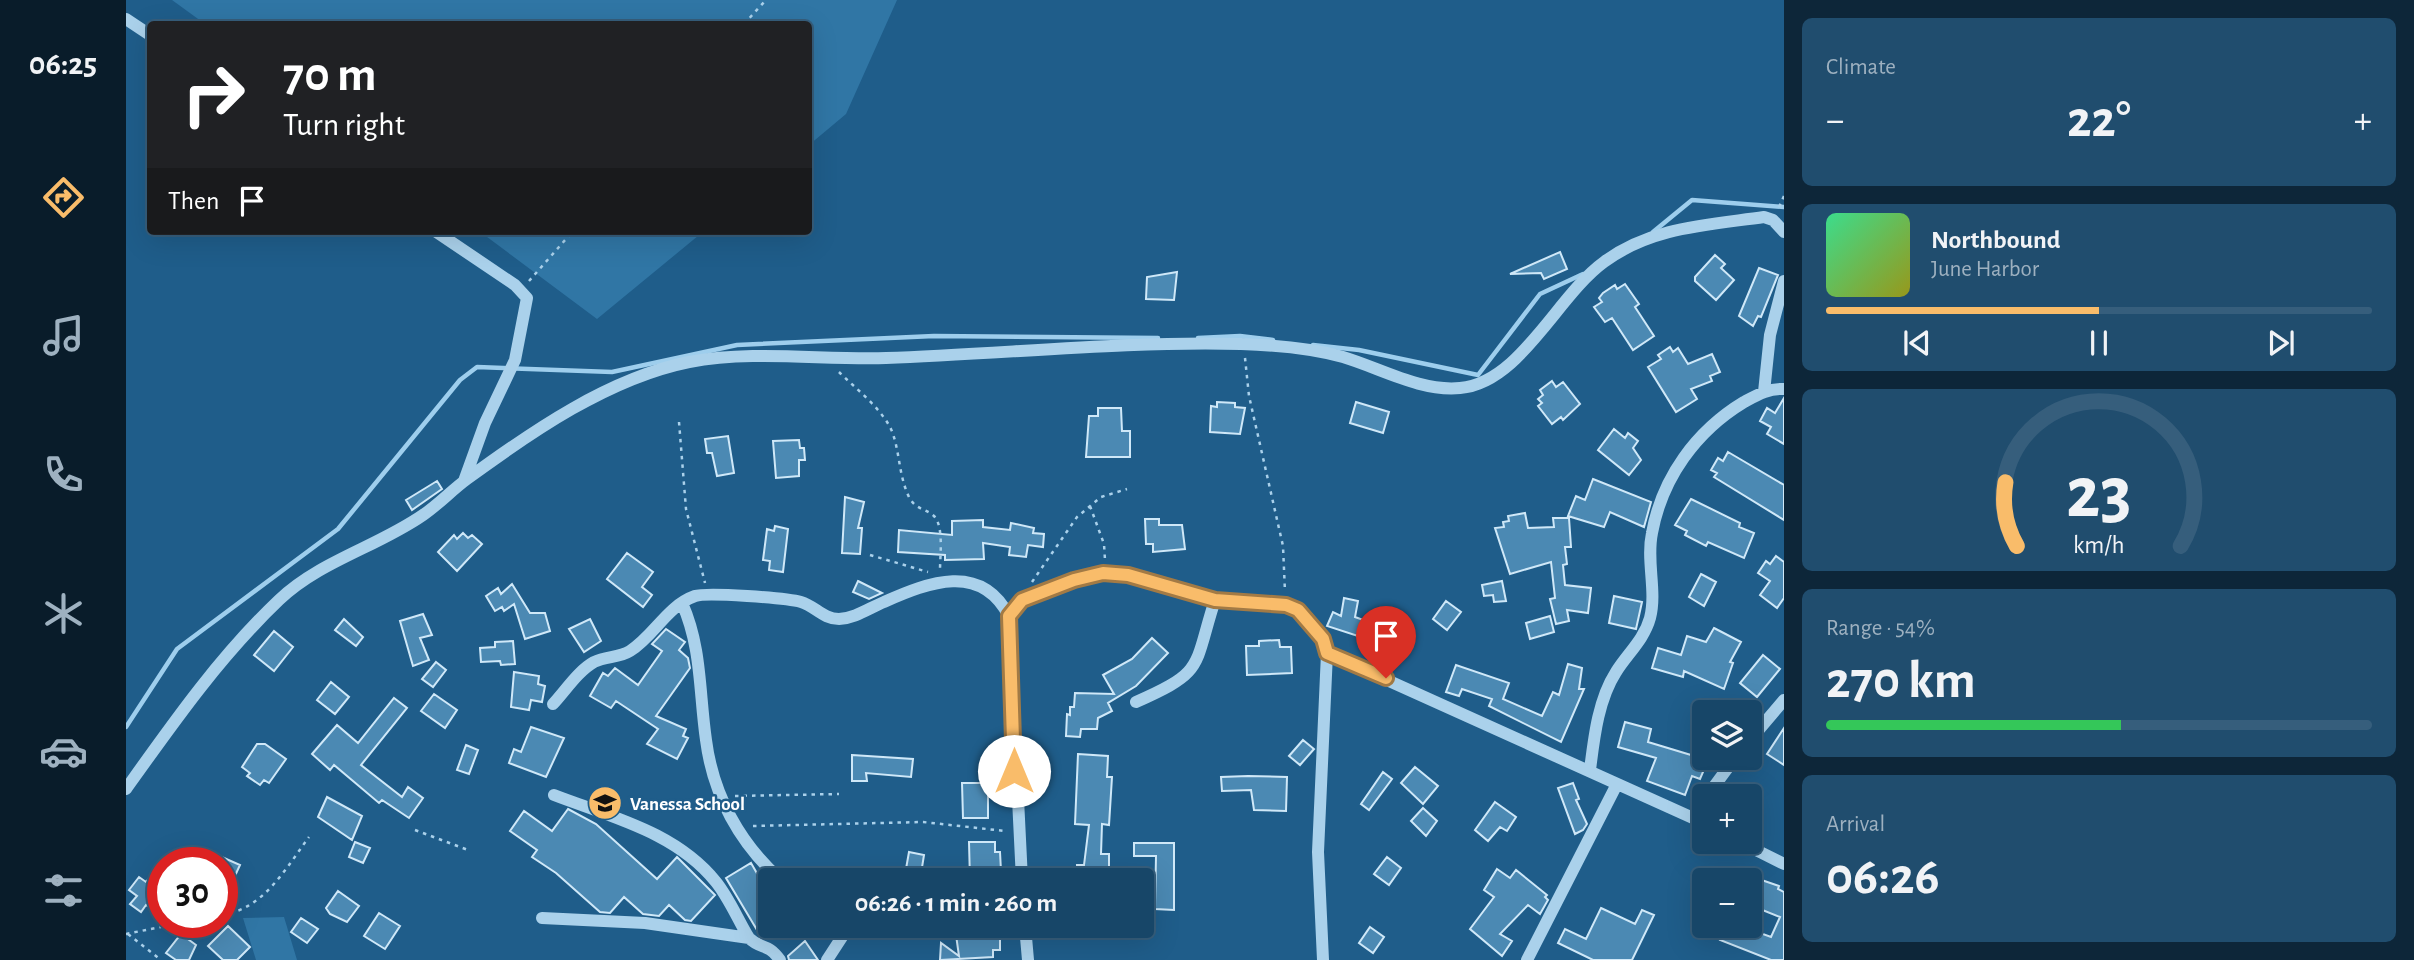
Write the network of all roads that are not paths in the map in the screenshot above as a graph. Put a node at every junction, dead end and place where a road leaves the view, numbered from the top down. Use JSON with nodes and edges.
{"nodes":[{"id":1,"x":126,"y":19,"type":"edge"},
{"id":2,"x":147,"y":33,"type":"edge"},
{"id":3,"x":1784,"y":232,"type":"edge"},
{"id":4,"x":441,"y":235,"type":"edge"},
{"id":5,"x":1784,"y":281,"type":"edge"},
{"id":6,"x":1784,"y":389,"type":"edge"},
{"id":7,"x":1764,"y":392,"type":"junction"},
{"id":8,"x":464,"y":482,"type":"junction"},
{"id":9,"x":1215,"y":600,"type":"junction"},
{"id":10,"x":682,"y":603,"type":"junction"},
{"id":11,"x":1009,"y":616,"type":"junction"},
{"id":12,"x":1327,"y":653,"type":"junction"},
{"id":13,"x":1784,"y":700,"type":"edge"},
{"id":14,"x":1136,"y":702,"type":"dead end"},
{"id":15,"x":553,"y":704,"type":"dead end"},
{"id":16,"x":1762,"y":726,"type":"edge"},
{"id":17,"x":1590,"y":770,"type":"junction"},
{"id":18,"x":1617,"y":784,"type":"junction"},
{"id":19,"x":126,"y":789,"type":"edge"},
{"id":20,"x":554,"y":795,"type":"dead end"},
{"id":21,"x":1692,"y":817,"type":"edge"},
{"id":22,"x":1762,"y":853,"type":"edge"},
{"id":23,"x":1784,"y":864,"type":"edge"},
{"id":24,"x":771,"y":868,"type":"edge"},
{"id":25,"x":1021,"y":868,"type":"edge"},
{"id":26,"x":542,"y":918,"type":"dead end"},
{"id":27,"x":749,"y":938,"type":"junction"},
{"id":28,"x":841,"y":938,"type":"edge"},
{"id":29,"x":1026,"y":938,"type":"edge"},
{"id":30,"x":780,"y":960,"type":"edge"},
{"id":31,"x":827,"y":960,"type":"edge"},
{"id":32,"x":1028,"y":960,"type":"edge"},
{"id":33,"x":1323,"y":960,"type":"edge"},
{"id":34,"x":1528,"y":960,"type":"edge"}],
"edges":[{"from":1,"to":2,"type":"street"},
{"from":3,"to":8,"type":"street"},
{"from":4,"to":8,"type":"street"},
{"from":5,"to":7,"type":"street"},
{"from":6,"to":7,"type":"street"},
{"from":7,"to":17,"type":"street"},
{"from":8,"to":19,"type":"street"},
{"from":9,"to":11,"type":"street"},
{"from":9,"to":12,"type":"street"},
{"from":9,"to":14,"type":"street"},
{"from":10,"to":11,"type":"street"},
{"from":10,"to":15,"type":"street"},
{"from":10,"to":24,"type":"street"},
{"from":11,"to":25,"type":"street"},
{"from":12,"to":17,"type":"street"},
{"from":12,"to":33,"type":"street"},
{"from":13,"to":16,"type":"street"},
{"from":17,"to":18,"type":"street"},
{"from":18,"to":21,"type":"street"},
{"from":18,"to":34,"type":"street"},
{"from":20,"to":27,"type":"street"},
{"from":22,"to":23,"type":"street"},
{"from":26,"to":27,"type":"street"},
{"from":27,"to":30,"type":"street"},
{"from":28,"to":31,"type":"street"},
{"from":29,"to":32,"type":"street"}]}
